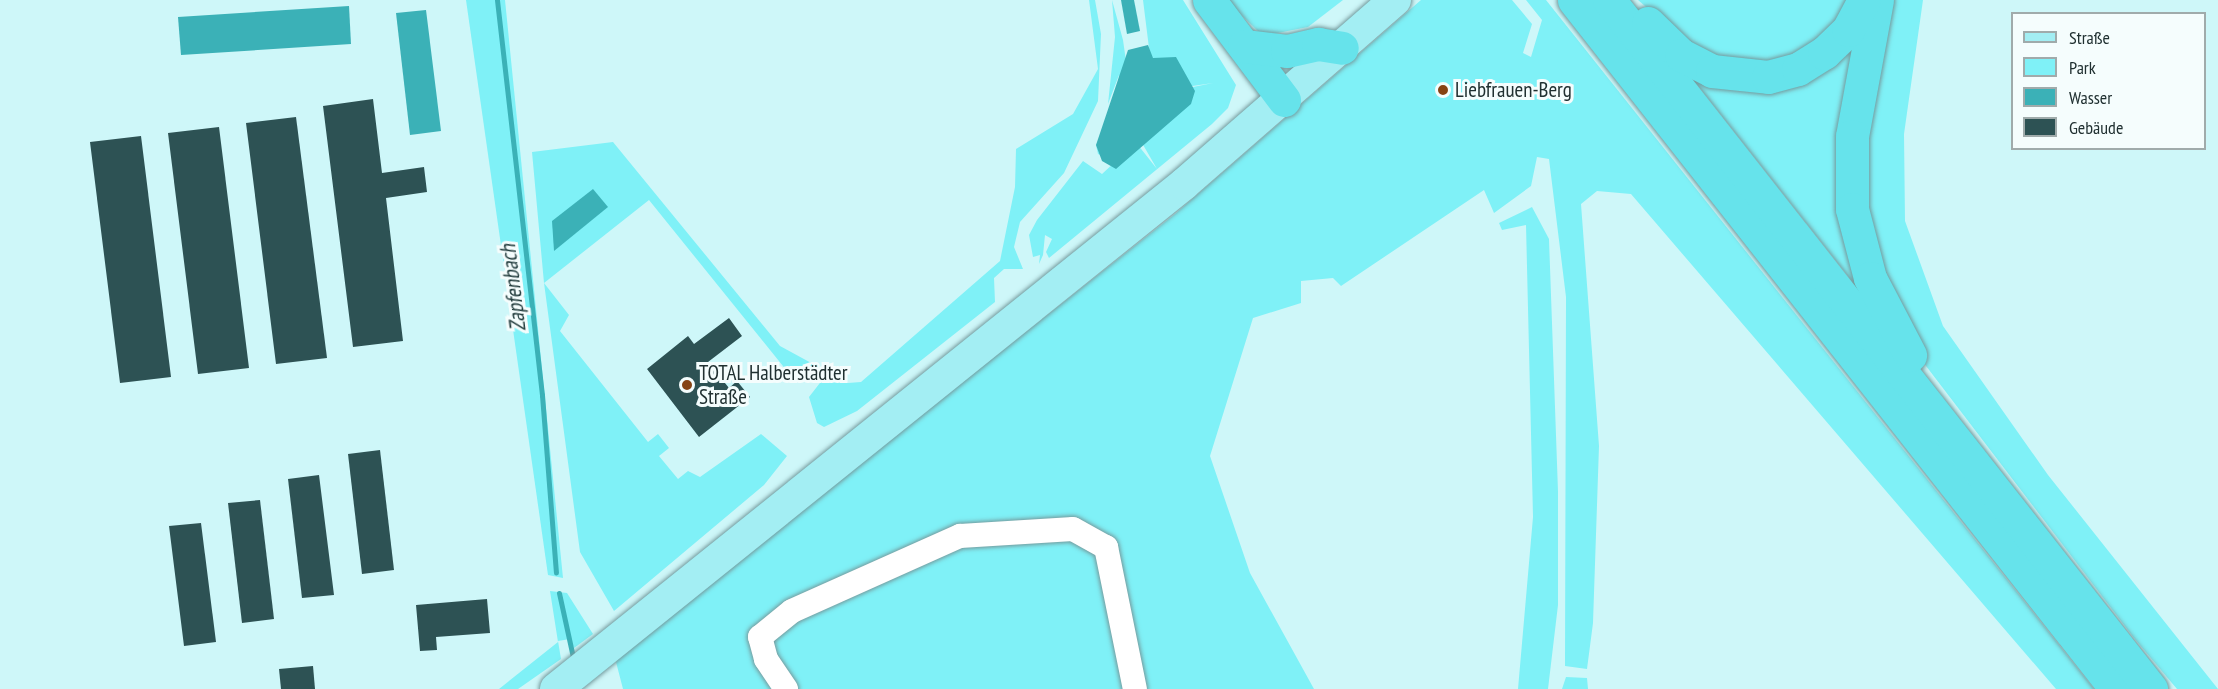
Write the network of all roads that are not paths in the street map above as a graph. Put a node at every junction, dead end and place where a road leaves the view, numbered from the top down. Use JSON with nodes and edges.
{"nodes":[{"id":1,"x":1209,"y":0,"type":"edge"},
{"id":2,"x":1395,"y":0,"type":"edge"},
{"id":3,"x":1574,"y":0,"type":"edge"},
{"id":4,"x":1864,"y":0,"type":"edge"},
{"id":5,"x":1877,"y":0,"type":"edge"},
{"id":6,"x":1611,"y":3,"type":"edge"},
{"id":7,"x":1244,"y":46,"type":"junction"},
{"id":8,"x":1342,"y":48,"type":"junction"},
{"id":9,"x":1284,"y":100,"type":"junction"},
{"id":10,"x":1936,"y":415,"type":"junction"},
{"id":11,"x":561,"y":685,"type":"edge"},
{"id":12,"x":786,"y":689,"type":"edge"},
{"id":13,"x":1135,"y":689,"type":"edge"},
{"id":14,"x":2116,"y":689,"type":"edge"},
{"id":15,"x":2151,"y":689,"type":"edge"}],
"edges":[{"from":1,"to":7,"type":"highway"},
{"from":2,"to":8,"type":"main road"},
{"from":3,"to":14,"type":"highway"},
{"from":4,"to":6,"type":"highway"},
{"from":5,"to":10,"type":"highway"},
{"from":6,"to":10,"type":"highway"},
{"from":7,"to":8,"type":"highway"},
{"from":7,"to":9,"type":"highway"},
{"from":8,"to":9,"type":"main road"},
{"from":9,"to":11,"type":"main road"},
{"from":10,"to":15,"type":"highway"},
{"from":12,"to":13,"type":"lane"}]}
